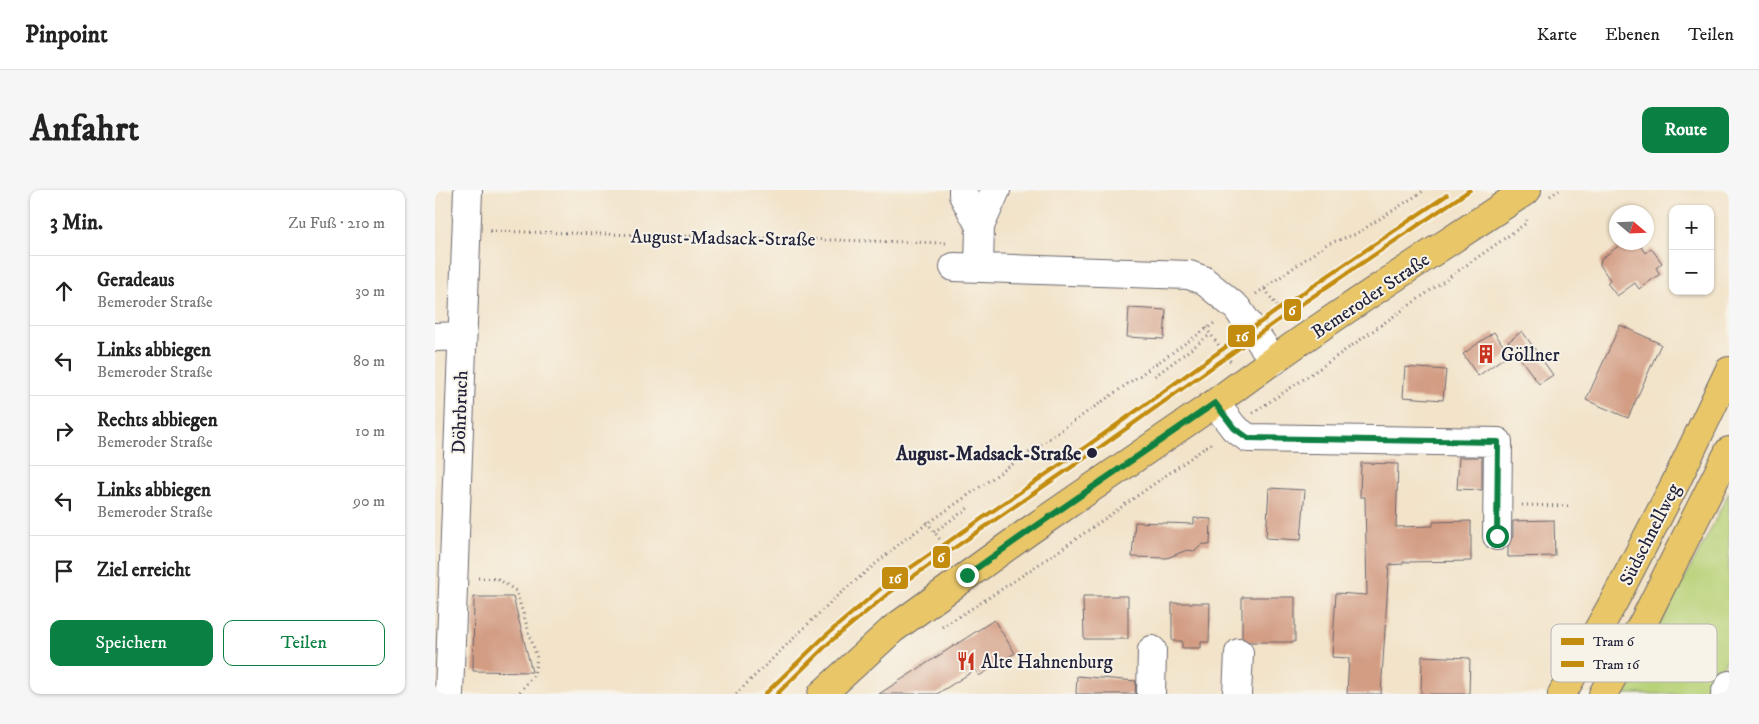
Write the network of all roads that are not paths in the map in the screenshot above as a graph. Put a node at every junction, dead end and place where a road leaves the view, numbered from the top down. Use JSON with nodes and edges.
{"nodes":[{"id":1,"x":468,"y":190,"type":"edge"},
{"id":2,"x":963,"y":190,"type":"edge"},
{"id":3,"x":996,"y":190,"type":"edge"},
{"id":4,"x":1527,"y":190,"type":"edge"},
{"id":5,"x":973,"y":251,"type":"junction"},
{"id":6,"x":462,"y":336,"type":"junction"},
{"id":7,"x":435,"y":337,"type":"edge"},
{"id":8,"x":1274,"y":361,"type":"junction"},
{"id":9,"x":1729,"y":371,"type":"edge"},
{"id":10,"x":1215,"y":403,"type":"junction"},
{"id":11,"x":1729,"y":451,"type":"edge"},
{"id":12,"x":1497,"y":536,"type":"dead end"},
{"id":13,"x":1601,"y":624,"type":"edge"},
{"id":14,"x":1642,"y":624,"type":"edge"},
{"id":15,"x":443,"y":638,"type":"edge"},
{"id":16,"x":1152,"y":650,"type":"dead end"},
{"id":17,"x":1239,"y":653,"type":"dead end"},
{"id":18,"x":1569,"y":682,"type":"edge"},
{"id":19,"x":1610,"y":682,"type":"edge"},
{"id":20,"x":1729,"y":685,"type":"edge"},
{"id":21,"x":449,"y":694,"type":"edge"},
{"id":22,"x":822,"y":694,"type":"edge"},
{"id":23,"x":1151,"y":694,"type":"edge"},
{"id":24,"x":1237,"y":694,"type":"edge"},
{"id":25,"x":1562,"y":694,"type":"edge"},
{"id":26,"x":1603,"y":694,"type":"edge"},
{"id":27,"x":1725,"y":694,"type":"edge"}],
"edges":[{"from":1,"to":6,"type":"street","name":"Döhrbruch"},
{"from":2,"to":5,"type":"street"},
{"from":3,"to":5,"type":"street"},
{"from":4,"to":8,"type":"main road","name":"Bemeroder Straße"},
{"from":5,"to":8,"type":"street"},
{"from":6,"to":7,"type":"street"},
{"from":6,"to":15,"type":"street","name":"Döhrbruch"},
{"from":8,"to":10,"type":"main road","name":"Bemeroder Straße"},
{"from":9,"to":13,"type":"main road","name":"Südschnellweg"},
{"from":10,"to":12,"type":"street"},
{"from":10,"to":22,"type":"main road","name":"Bemeroder Straße"},
{"from":11,"to":14,"type":"main road","name":"Südschnellweg"},
{"from":15,"to":21,"type":"street","name":"Döhrbruch"},
{"from":16,"to":23,"type":"street"},
{"from":17,"to":24,"type":"street"},
{"from":18,"to":25,"type":"main road","name":"Südschnellweg"},
{"from":19,"to":26,"type":"main road","name":"Südschnellweg"},
{"from":20,"to":27,"type":"street"}]}
